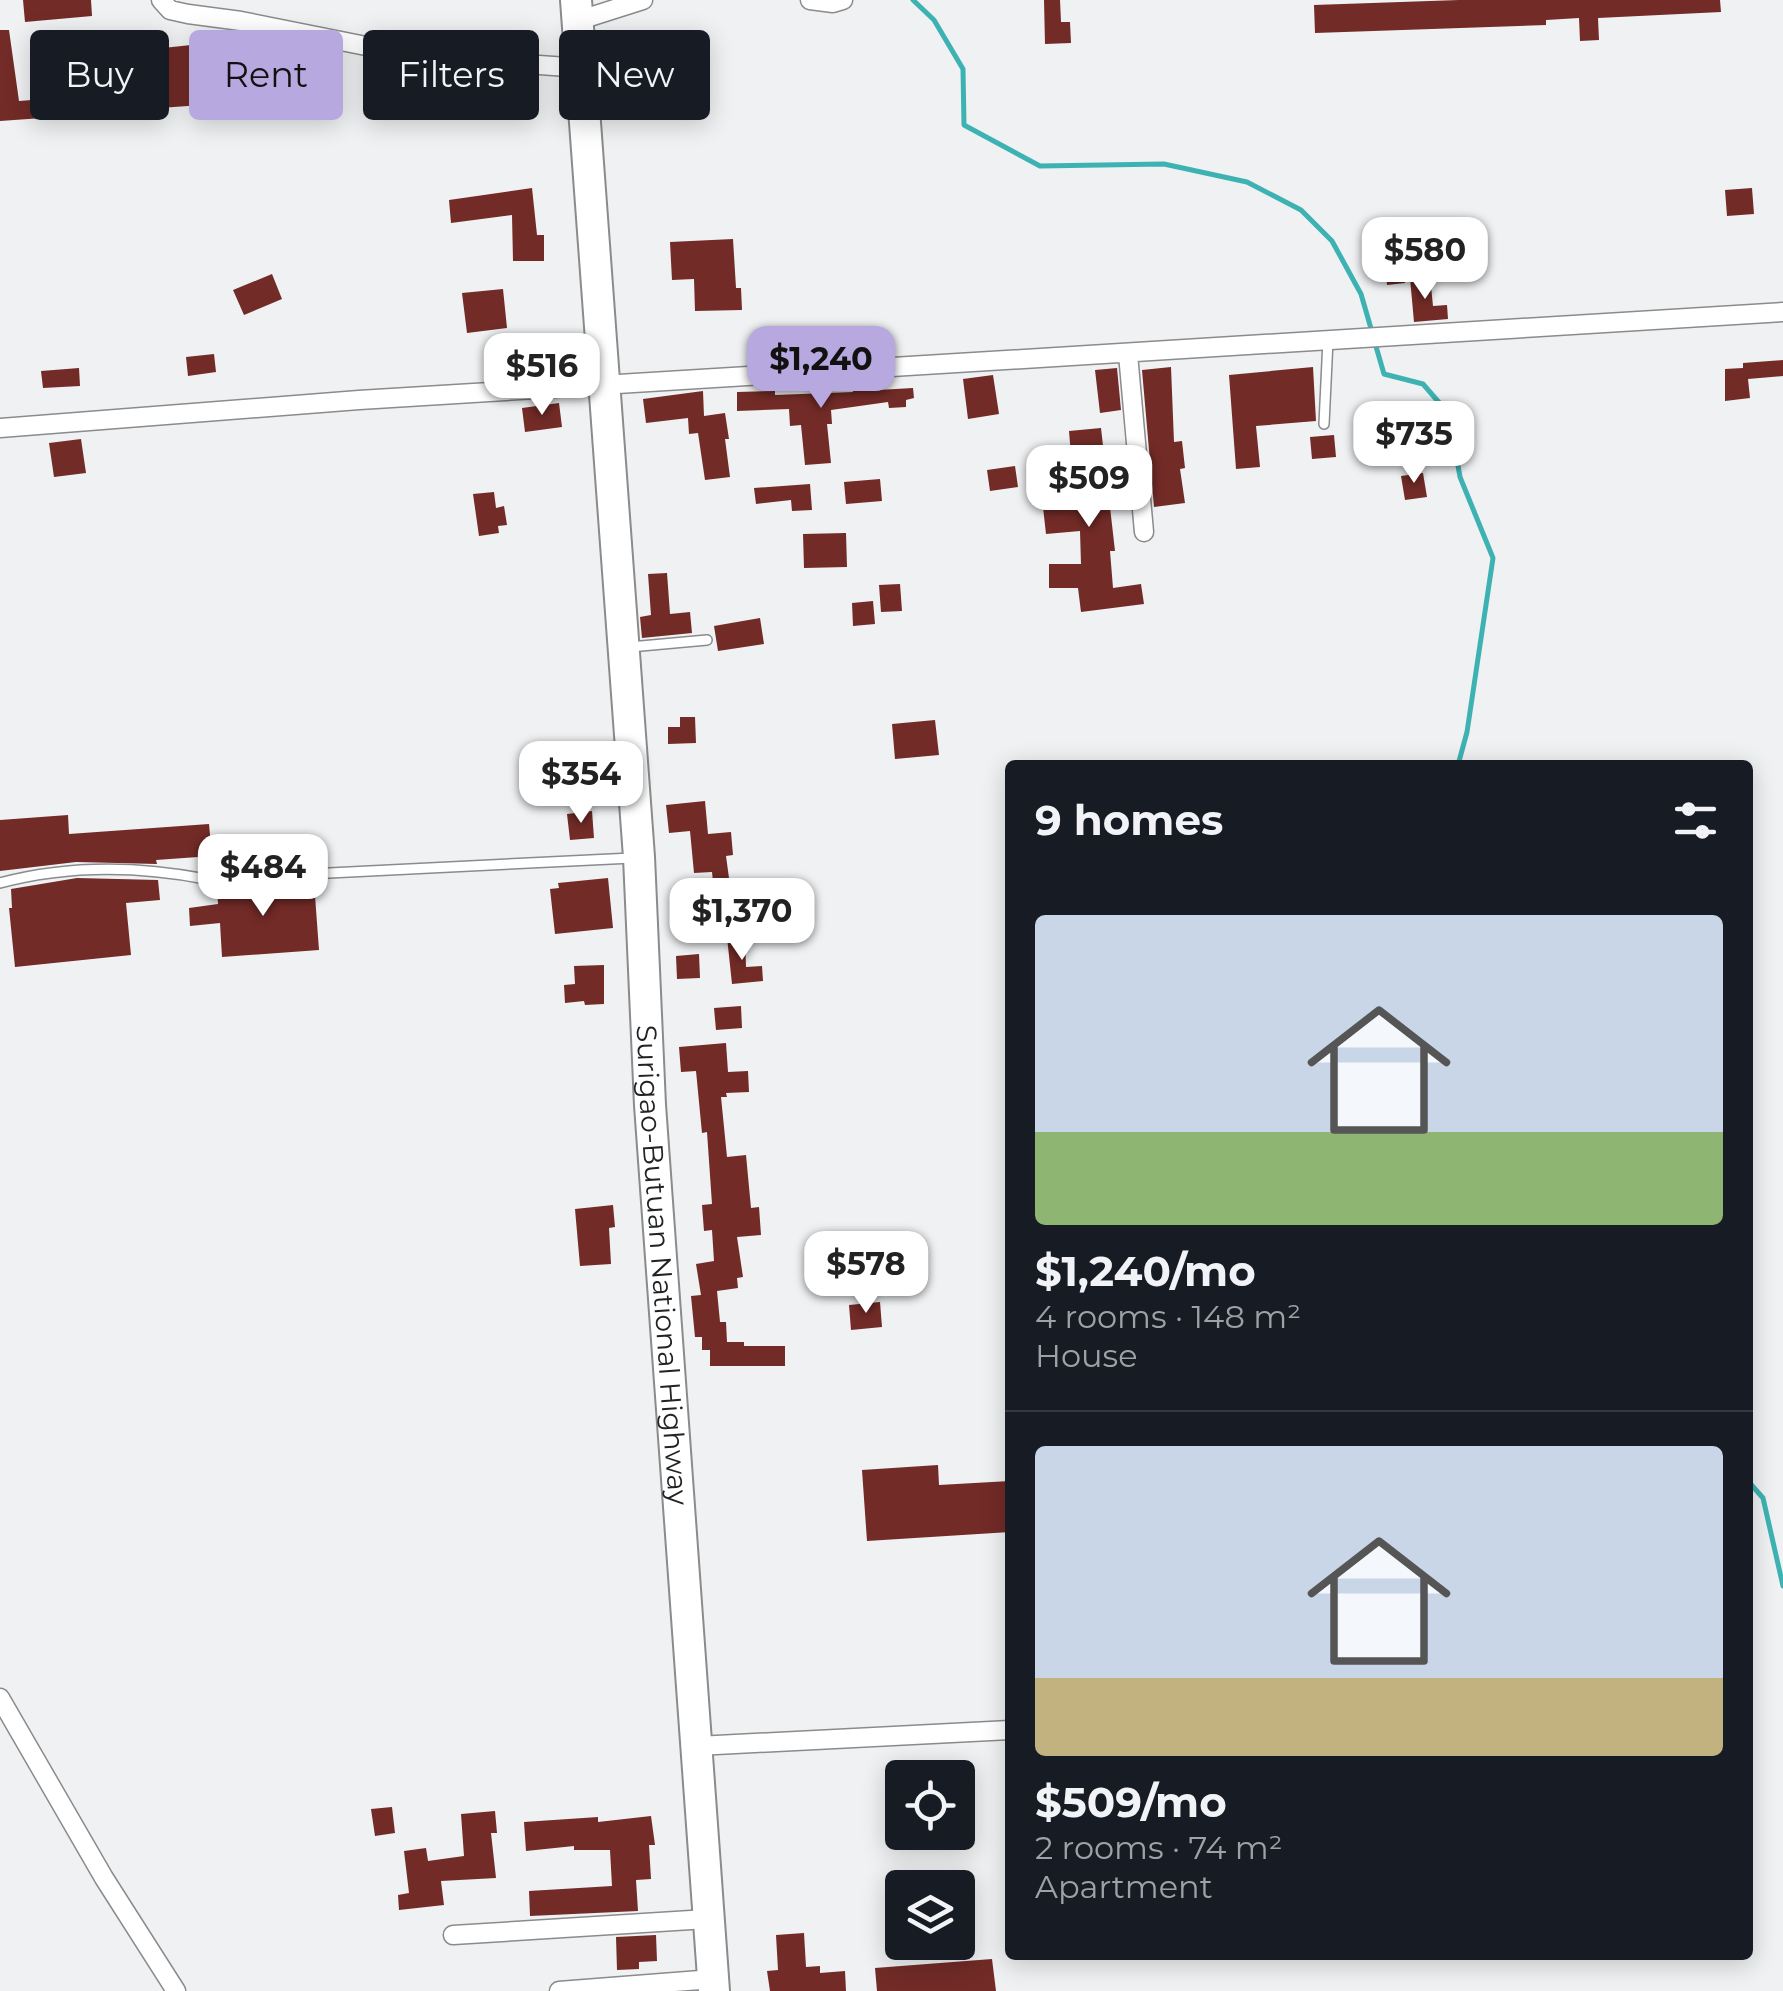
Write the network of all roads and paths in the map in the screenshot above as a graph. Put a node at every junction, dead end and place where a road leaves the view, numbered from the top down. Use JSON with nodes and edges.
{"nodes":[{"id":1,"x":161,"y":0,"type":"edge"},
{"id":2,"x":643,"y":0,"type":"edge"},
{"id":3,"x":810,"y":0,"type":"edge"},
{"id":4,"x":843,"y":0,"type":"edge"},
{"id":5,"x":577,"y":11,"type":"edge"},
{"id":6,"x":559,"y":66,"type":"edge"},
{"id":7,"x":585,"y":120,"type":"edge"},
{"id":8,"x":1783,"y":312,"type":"edge"},
{"id":9,"x":1328,"y":340,"type":"junction"},
{"id":10,"x":1128,"y":354,"type":"junction"},
{"id":11,"x":603,"y":385,"type":"junction"},
{"id":12,"x":1324,"y":424,"type":"dead end"},
{"id":13,"x":0,"y":428,"type":"edge"},
{"id":14,"x":1144,"y":532,"type":"dead end"},
{"id":15,"x":706,"y":640,"type":"dead end"},
{"id":16,"x":624,"y":648,"type":"junction"},
{"id":17,"x":640,"y":857,"type":"junction"},
{"id":18,"x":0,"y":883,"type":"edge"},
{"id":19,"x":0,"y":1698,"type":"edge"},
{"id":20,"x":1005,"y":1730,"type":"edge"},
{"id":21,"x":697,"y":1746,"type":"junction"},
{"id":22,"x":707,"y":1919,"type":"junction"},
{"id":23,"x":453,"y":1935,"type":"dead end"},
{"id":24,"x":714,"y":1985,"type":"edge"},
{"id":25,"x":176,"y":1991,"type":"edge"},
{"id":26,"x":559,"y":1991,"type":"edge"}],
"edges":[{"from":1,"to":6,"type":"street"},
{"from":2,"to":5,"type":"street"},
{"from":3,"to":4,"type":"street"},
{"from":7,"to":11,"type":"highway","name":"Surigao-Butuan National Highway"},
{"from":8,"to":9,"type":"street"},
{"from":9,"to":10,"type":"street"},
{"from":9,"to":12,"type":"lane"},
{"from":10,"to":11,"type":"street"},
{"from":10,"to":14,"type":"street"},
{"from":11,"to":13,"type":"street"},
{"from":11,"to":16,"type":"highway","name":"Surigao-Butuan National Highway"},
{"from":15,"to":16,"type":"lane"},
{"from":16,"to":17,"type":"highway","name":"Surigao-Butuan National Highway"},
{"from":17,"to":18,"type":"lane"},
{"from":17,"to":21,"type":"highway","name":"Surigao-Butuan National Highway"},
{"from":19,"to":25,"type":"street"},
{"from":20,"to":21,"type":"street"},
{"from":21,"to":22,"type":"highway","name":"Surigao-Butuan National Highway"},
{"from":22,"to":23,"type":"street"},
{"from":22,"to":24,"type":"highway","name":"Surigao-Butuan National Highway"},
{"from":24,"to":26,"type":"street"}]}
